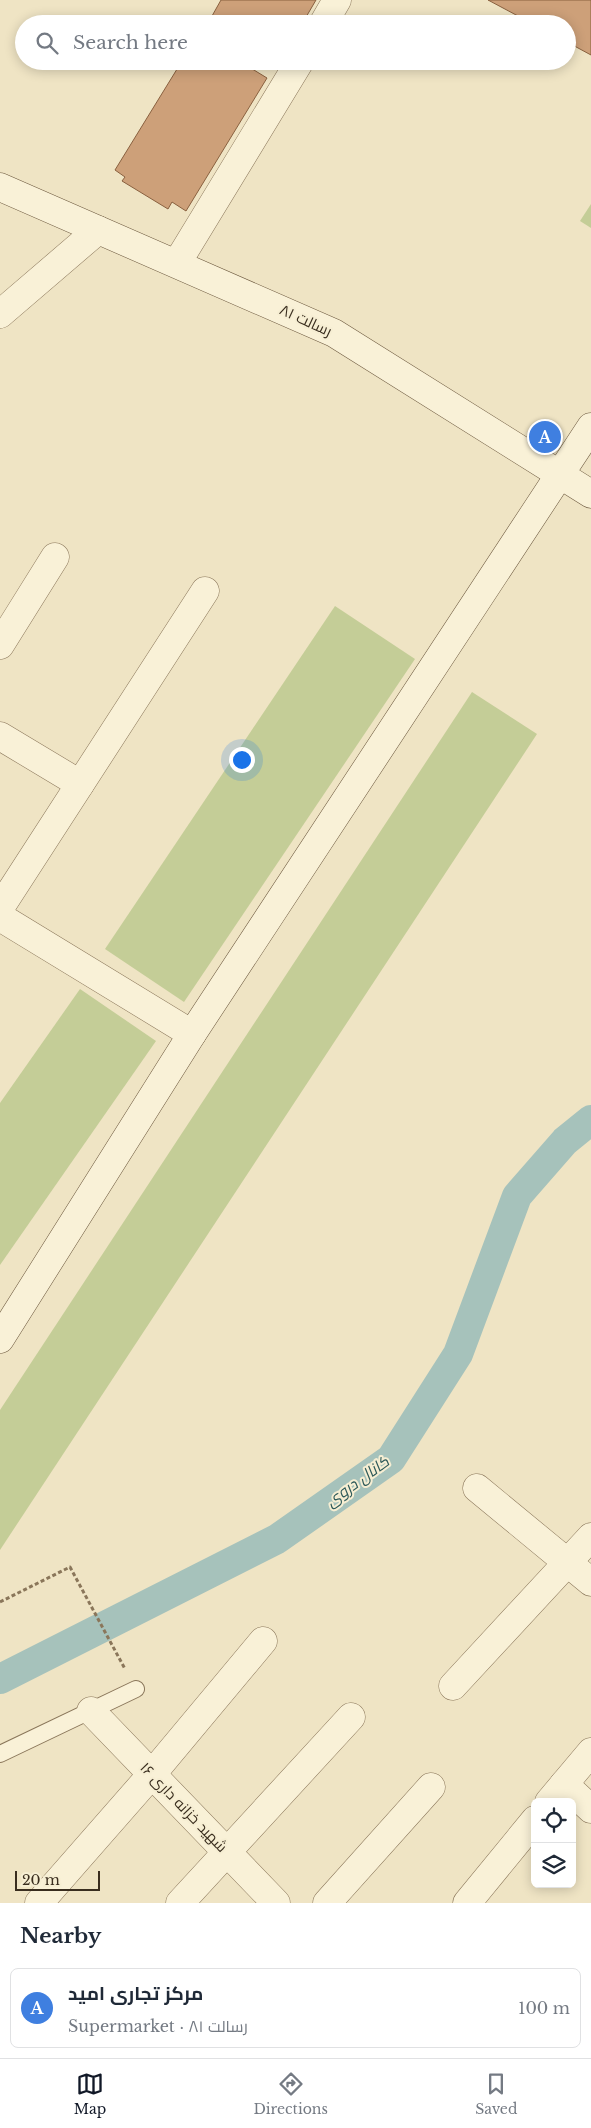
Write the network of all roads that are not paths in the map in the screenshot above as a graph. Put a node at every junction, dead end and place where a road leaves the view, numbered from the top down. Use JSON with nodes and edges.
{"nodes":[{"id":1,"x":337,"y":0,"type":"edge"},
{"id":2,"x":328,"y":15,"type":"edge"},
{"id":3,"x":295,"y":70,"type":"edge"},
{"id":4,"x":0,"y":187,"type":"edge"},
{"id":5,"x":98,"y":230,"type":"junction"},
{"id":6,"x":177,"y":263,"type":"junction"},
{"id":7,"x":0,"y":314,"type":"edge"},
{"id":8,"x":591,"y":427,"type":"edge"},
{"id":9,"x":560,"y":474,"type":"junction"},
{"id":10,"x":591,"y":494,"type":"edge"},
{"id":11,"x":55,"y":557,"type":"dead end"},
{"id":12,"x":204,"y":591,"type":"dead end"},
{"id":13,"x":0,"y":646,"type":"edge"},
{"id":14,"x":0,"y":736,"type":"edge"},
{"id":15,"x":80,"y":784,"type":"junction"},
{"id":16,"x":0,"y":908,"type":"edge"},
{"id":17,"x":0,"y":917,"type":"edge"},
{"id":18,"x":192,"y":1034,"type":"junction"},
{"id":19,"x":3,"y":1327,"type":"edge"},
{"id":20,"x":477,"y":1488,"type":"dead end"},
{"id":21,"x":591,"y":1537,"type":"edge"},
{"id":22,"x":567,"y":1562,"type":"junction"},
{"id":23,"x":591,"y":1582,"type":"edge"},
{"id":24,"x":264,"y":1641,"type":"dead end"},
{"id":25,"x":453,"y":1686,"type":"dead end"},
{"id":26,"x":136,"y":1689,"type":"dead end"},
{"id":27,"x":91,"y":1711,"type":"junction"},
{"id":28,"x":351,"y":1717,"type":"dead end"},
{"id":29,"x":591,"y":1752,"type":"edge"},
{"id":30,"x":0,"y":1754,"type":"edge"},
{"id":31,"x":152,"y":1774,"type":"junction"},
{"id":32,"x":431,"y":1786,"type":"dead end"},
{"id":33,"x":557,"y":1793,"type":"edge"},
{"id":34,"x":591,"y":1809,"type":"edge"},
{"id":35,"x":531,"y":1825,"type":"edge"},
{"id":36,"x":228,"y":1853,"type":"junction"},
{"id":37,"x":39,"y":1903,"type":"edge"},
{"id":38,"x":180,"y":1903,"type":"edge"},
{"id":39,"x":276,"y":1903,"type":"edge"},
{"id":40,"x":327,"y":1903,"type":"edge"},
{"id":41,"x":467,"y":1903,"type":"edge"}],
"edges":[{"from":1,"to":2,"type":"street"},
{"from":3,"to":6,"type":"street"},
{"from":4,"to":5,"type":"street","name":"رسالت ۸۱"},
{"from":5,"to":6,"type":"street","name":"رسالت ۸۱"},
{"from":5,"to":7,"type":"street"},
{"from":6,"to":9,"type":"street","name":"رسالت ۸۱"},
{"from":8,"to":9,"type":"street"},
{"from":9,"to":10,"type":"street","name":"رسالت ۸۱"},
{"from":9,"to":18,"type":"street"},
{"from":11,"to":13,"type":"street"},
{"from":12,"to":15,"type":"street"},
{"from":14,"to":15,"type":"street"},
{"from":15,"to":16,"type":"street"},
{"from":17,"to":18,"type":"street"},
{"from":18,"to":19,"type":"street"},
{"from":20,"to":22,"type":"street"},
{"from":21,"to":22,"type":"street"},
{"from":22,"to":23,"type":"street"},
{"from":22,"to":25,"type":"street"},
{"from":24,"to":31,"type":"street"},
{"from":26,"to":27,"type":"lane"},
{"from":27,"to":30,"type":"lane"},
{"from":27,"to":31,"type":"street","name":"شهید خزانه داری ۱۶"},
{"from":28,"to":36,"type":"street"},
{"from":29,"to":33,"type":"street"},
{"from":31,"to":36,"type":"street","name":"شهید خزانه داری ۱۶"},
{"from":31,"to":37,"type":"street"},
{"from":32,"to":40,"type":"street"},
{"from":33,"to":34,"type":"street"},
{"from":35,"to":41,"type":"street"},
{"from":36,"to":38,"type":"street"},
{"from":36,"to":39,"type":"street","name":"شهید خزانه داری ۱۶"}]}
